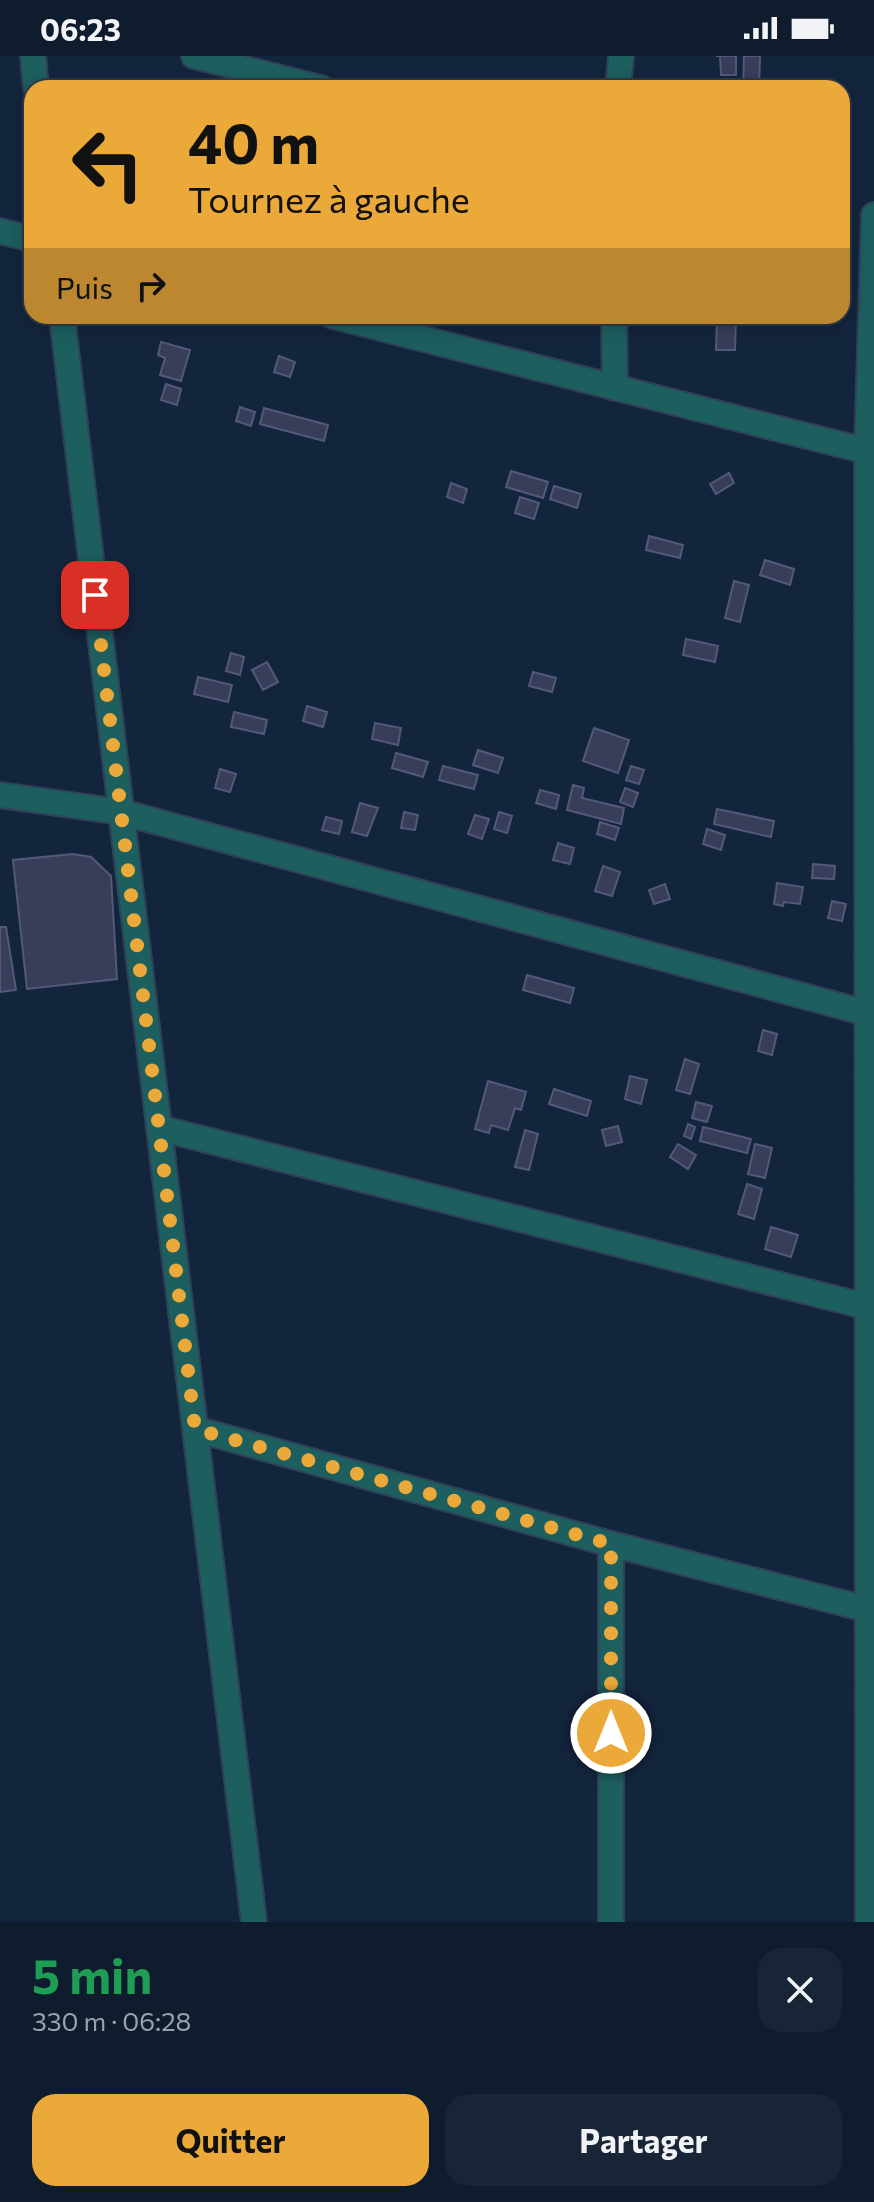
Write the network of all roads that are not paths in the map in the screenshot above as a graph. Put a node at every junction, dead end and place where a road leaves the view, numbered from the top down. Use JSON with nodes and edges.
{"nodes":[{"id":1,"x":33,"y":56,"type":"edge"},
{"id":2,"x":194,"y":56,"type":"edge"},
{"id":3,"x":621,"y":56,"type":"edge"},
{"id":4,"x":35,"y":80,"type":"edge"},
{"id":5,"x":289,"y":80,"type":"edge"},
{"id":6,"x":619,"y":80,"type":"edge"},
{"id":7,"x":874,"y":215,"type":"edge"},
{"id":8,"x":0,"y":231,"type":"edge"},
{"id":9,"x":24,"y":237,"type":"edge"},
{"id":10,"x":63,"y":324,"type":"edge"},
{"id":11,"x":364,"y":324,"type":"edge"},
{"id":12,"x":614,"y":324,"type":"edge"},
{"id":13,"x":615,"y":388,"type":"junction"},
{"id":14,"x":870,"y":452,"type":"edge"},
{"id":15,"x":0,"y":795,"type":"edge"},
{"id":16,"x":121,"y":812,"type":"junction"},
{"id":17,"x":872,"y":1015,"type":"edge"},
{"id":18,"x":159,"y":1128,"type":"junction"},
{"id":19,"x":868,"y":1307,"type":"junction"},
{"id":20,"x":195,"y":1429,"type":"junction"},
{"id":21,"x":611,"y":1544,"type":"junction"},
{"id":22,"x":871,"y":1611,"type":"edge"},
{"id":23,"x":254,"y":1922,"type":"edge"},
{"id":24,"x":611,"y":1922,"type":"edge"},
{"id":25,"x":868,"y":1922,"type":"edge"}],
"edges":[{"from":1,"to":4,"type":"street"},
{"from":2,"to":5,"type":"street"},
{"from":3,"to":6,"type":"street"},
{"from":7,"to":14,"type":"street"},
{"from":8,"to":9,"type":"street"},
{"from":10,"to":16,"type":"street"},
{"from":11,"to":13,"type":"street"},
{"from":12,"to":13,"type":"street"},
{"from":13,"to":14,"type":"street"},
{"from":14,"to":17,"type":"street"},
{"from":15,"to":16,"type":"street"},
{"from":16,"to":17,"type":"street"},
{"from":16,"to":18,"type":"street"},
{"from":17,"to":19,"type":"street"},
{"from":18,"to":19,"type":"street"},
{"from":18,"to":20,"type":"street"},
{"from":19,"to":22,"type":"street"},
{"from":20,"to":21,"type":"street"},
{"from":20,"to":23,"type":"street"},
{"from":21,"to":22,"type":"street"},
{"from":21,"to":24,"type":"street"},
{"from":22,"to":25,"type":"street"}]}
